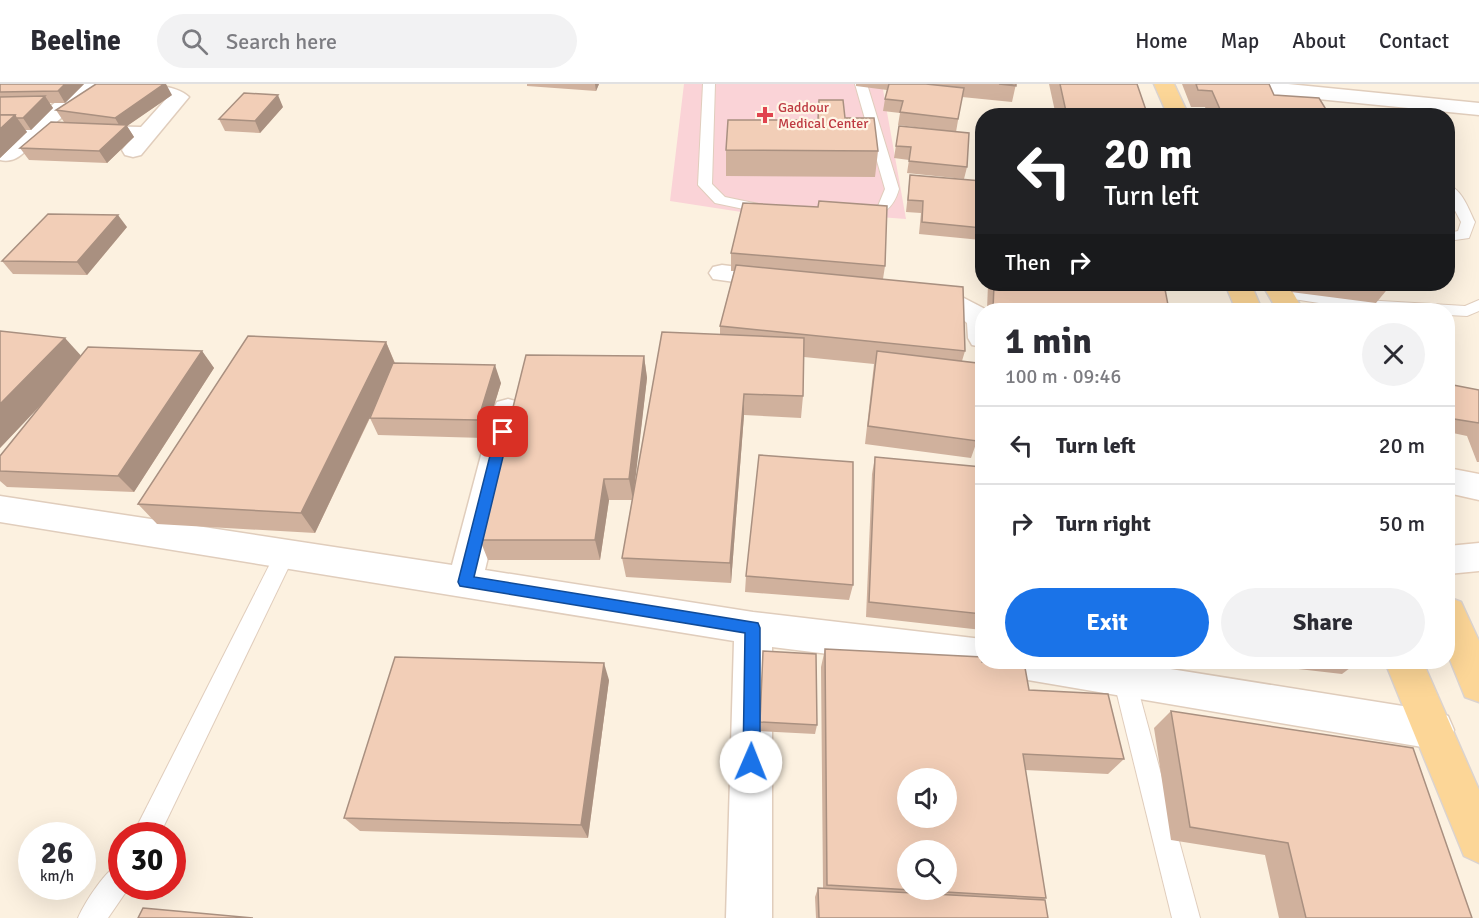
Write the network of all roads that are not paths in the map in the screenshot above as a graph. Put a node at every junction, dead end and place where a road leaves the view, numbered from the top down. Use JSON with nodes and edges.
{"nodes":[{"id":1,"x":91,"y":84,"type":"edge"},
{"id":2,"x":133,"y":84,"type":"edge"},
{"id":3,"x":709,"y":84,"type":"edge"},
{"id":4,"x":861,"y":84,"type":"edge"},
{"id":5,"x":1164,"y":84,"type":"edge"},
{"id":6,"x":1227,"y":84,"type":"edge"},
{"id":7,"x":1175,"y":108,"type":"edge"},
{"id":8,"x":1479,"y":109,"type":"edge"},
{"id":9,"x":33,"y":131,"type":"junction"},
{"id":10,"x":8,"y":154,"type":"dead end"},
{"id":11,"x":1455,"y":197,"type":"edge"},
{"id":12,"x":783,"y":213,"type":"edge"},
{"id":13,"x":849,"y":219,"type":"edge"},
{"id":14,"x":1455,"y":236,"type":"edge"},
{"id":15,"x":722,"y":273,"type":"dead end"},
{"id":16,"x":805,"y":283,"type":"edge"},
{"id":17,"x":899,"y":295,"type":"edge"},
{"id":18,"x":1282,"y":296,"type":"edge"},
{"id":19,"x":1346,"y":303,"type":"edge"},
{"id":20,"x":1479,"y":305,"type":"edge"},
{"id":21,"x":1455,"y":310,"type":"edge"},
{"id":22,"x":975,"y":315,"type":"edge"},
{"id":23,"x":508,"y":410,"type":"dead end"},
{"id":24,"x":1455,"y":482,"type":"edge"},
{"id":25,"x":1479,"y":487,"type":"edge"},
{"id":26,"x":0,"y":509,"type":"edge"},
{"id":27,"x":285,"y":554,"type":"junction"},
{"id":28,"x":1479,"y":557,"type":"edge"},
{"id":29,"x":1455,"y":559,"type":"edge"},
{"id":30,"x":465,"y":582,"type":"junction"},
{"id":31,"x":753,"y":628,"type":"junction"},
{"id":32,"x":1455,"y":629,"type":"edge"},
{"id":33,"x":975,"y":655,"type":"edge"},
{"id":34,"x":1067,"y":669,"type":"edge"},
{"id":35,"x":1407,"y":669,"type":"edge"},
{"id":36,"x":1124,"y":678,"type":"junction"},
{"id":37,"x":1479,"y":684,"type":"edge"},
{"id":38,"x":1434,"y":730,"type":"junction"},
{"id":39,"x":152,"y":822,"type":"edge"},
{"id":40,"x":1479,"y":841,"type":"edge"},
{"id":41,"x":108,"y":895,"type":"edge"},
{"id":42,"x":92,"y":918,"type":"edge"},
{"id":43,"x":749,"y":918,"type":"edge"},
{"id":44,"x":1186,"y":918,"type":"edge"}],
"edges":[{"from":1,"to":9,"type":"street"},
{"from":2,"to":9,"type":"street"},
{"from":3,"to":12,"type":"lane"},
{"from":4,"to":13,"type":"lane"},
{"from":5,"to":7,"type":"main road"},
{"from":6,"to":8,"type":"street"},
{"from":9,"to":10,"type":"street"},
{"from":11,"to":14,"type":"lane"},
{"from":15,"to":16,"type":"street"},
{"from":17,"to":22,"type":"street"},
{"from":18,"to":19,"type":"lane"},
{"from":20,"to":21,"type":"lane"},
{"from":23,"to":30,"type":"street"},
{"from":24,"to":25,"type":"street"},
{"from":26,"to":27,"type":"street"},
{"from":27,"to":30,"type":"street"},
{"from":27,"to":39,"type":"lane"},
{"from":28,"to":29,"type":"street"},
{"from":30,"to":31,"type":"street"},
{"from":31,"to":33,"type":"street"},
{"from":31,"to":43,"type":"street"},
{"from":32,"to":37,"type":"main road"},
{"from":34,"to":36,"type":"street"},
{"from":35,"to":38,"type":"main road"},
{"from":36,"to":38,"type":"street"},
{"from":36,"to":44,"type":"lane"},
{"from":38,"to":40,"type":"main road"},
{"from":41,"to":42,"type":"lane"}]}
